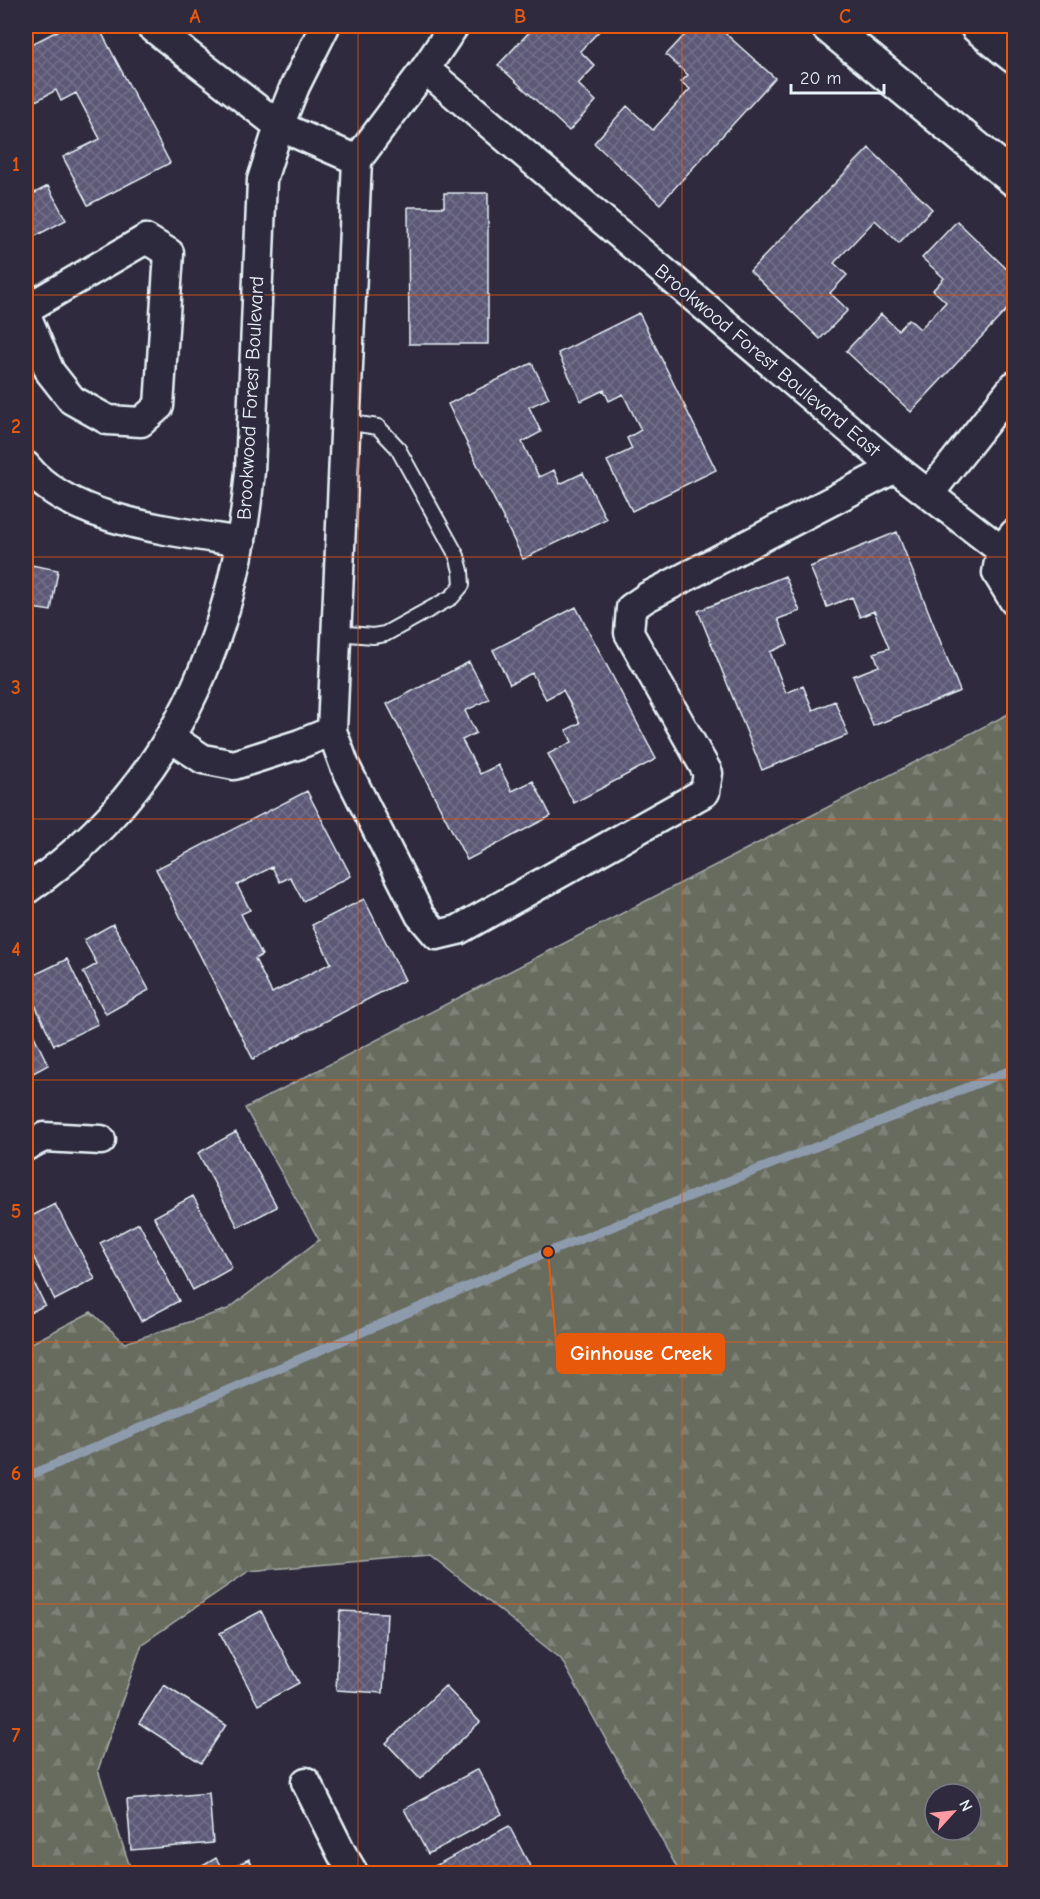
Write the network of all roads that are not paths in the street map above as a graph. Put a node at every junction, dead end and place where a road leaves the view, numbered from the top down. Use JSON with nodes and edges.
{"nodes":[{"id":1,"x":151,"y":26,"type":"edge"},
{"id":2,"x":325,"y":26,"type":"edge"},
{"id":3,"x":454,"y":26,"type":"edge"},
{"id":4,"x":828,"y":26,"type":"edge"},
{"id":5,"x":977,"y":26,"type":"edge"},
{"id":6,"x":1014,"y":56,"type":"edge"},
{"id":7,"x":425,"y":69,"type":"junction"},
{"id":8,"x":279,"y":126,"type":"junction"},
{"id":9,"x":357,"y":160,"type":"junction"},
{"id":10,"x":1014,"y":179,"type":"edge"},
{"id":11,"x":26,"y":309,"type":"edge"},
{"id":12,"x":26,"y":315,"type":"edge"},
{"id":13,"x":1014,"y":386,"type":"edge"},
{"id":14,"x":345,"y":422,"type":"junction"},
{"id":15,"x":26,"y":466,"type":"edge"},
{"id":16,"x":896,"y":468,"type":"junction"},
{"id":17,"x":929,"y":494,"type":"junction"},
{"id":18,"x":241,"y":542,"type":"junction"},
{"id":19,"x":1008,"y":542,"type":"edge"},
{"id":20,"x":1014,"y":601,"type":"edge"},
{"id":21,"x":336,"y":633,"type":"junction"},
{"id":22,"x":332,"y":731,"type":"junction"},
{"id":23,"x":171,"y":738,"type":"junction"},
{"id":24,"x":26,"y":890,"type":"edge"},
{"id":25,"x":101,"y":1140,"type":"dead end"},
{"id":26,"x":26,"y":1146,"type":"edge"},
{"id":27,"x":306,"y":1782,"type":"dead end"},
{"id":28,"x":354,"y":1874,"type":"edge"}],
"edges":[{"from":1,"to":8,"type":"street"},
{"from":2,"to":8,"type":"street","name":"Brookwood Forest Boulevard"},
{"from":3,"to":7,"type":"street"},
{"from":4,"to":10,"type":"main road"},
{"from":5,"to":6,"type":"main road"},
{"from":7,"to":9,"type":"street"},
{"from":7,"to":16,"type":"street","name":"Brookwood Forest Boulevard East"},
{"from":8,"to":9,"type":"street"},
{"from":8,"to":18,"type":"street","name":"Brookwood Forest Boulevard"},
{"from":9,"to":14,"type":"street","name":"Brookwood Forest Boulevard East"},
{"from":11,"to":12,"type":"street"},
{"from":13,"to":17,"type":"street"},
{"from":14,"to":21,"type":"street","name":"Brookwood Forest Boulevard East"},
{"from":14,"to":21,"type":"lane"},
{"from":15,"to":18,"type":"street"},
{"from":16,"to":17,"type":"street"},
{"from":16,"to":22,"type":"street","name":"Brookwood Forest Boulevard East"},
{"from":17,"to":19,"type":"street"},
{"from":18,"to":23,"type":"street","name":"Brookwood Forest Boulevard"},
{"from":19,"to":20,"type":"street"},
{"from":21,"to":22,"type":"street","name":"Brookwood Forest Boulevard East"},
{"from":22,"to":23,"type":"street"},
{"from":23,"to":24,"type":"street","name":"Brookwood Forest Boulevard"},
{"from":25,"to":26,"type":"street"},
{"from":27,"to":28,"type":"street"}]}
